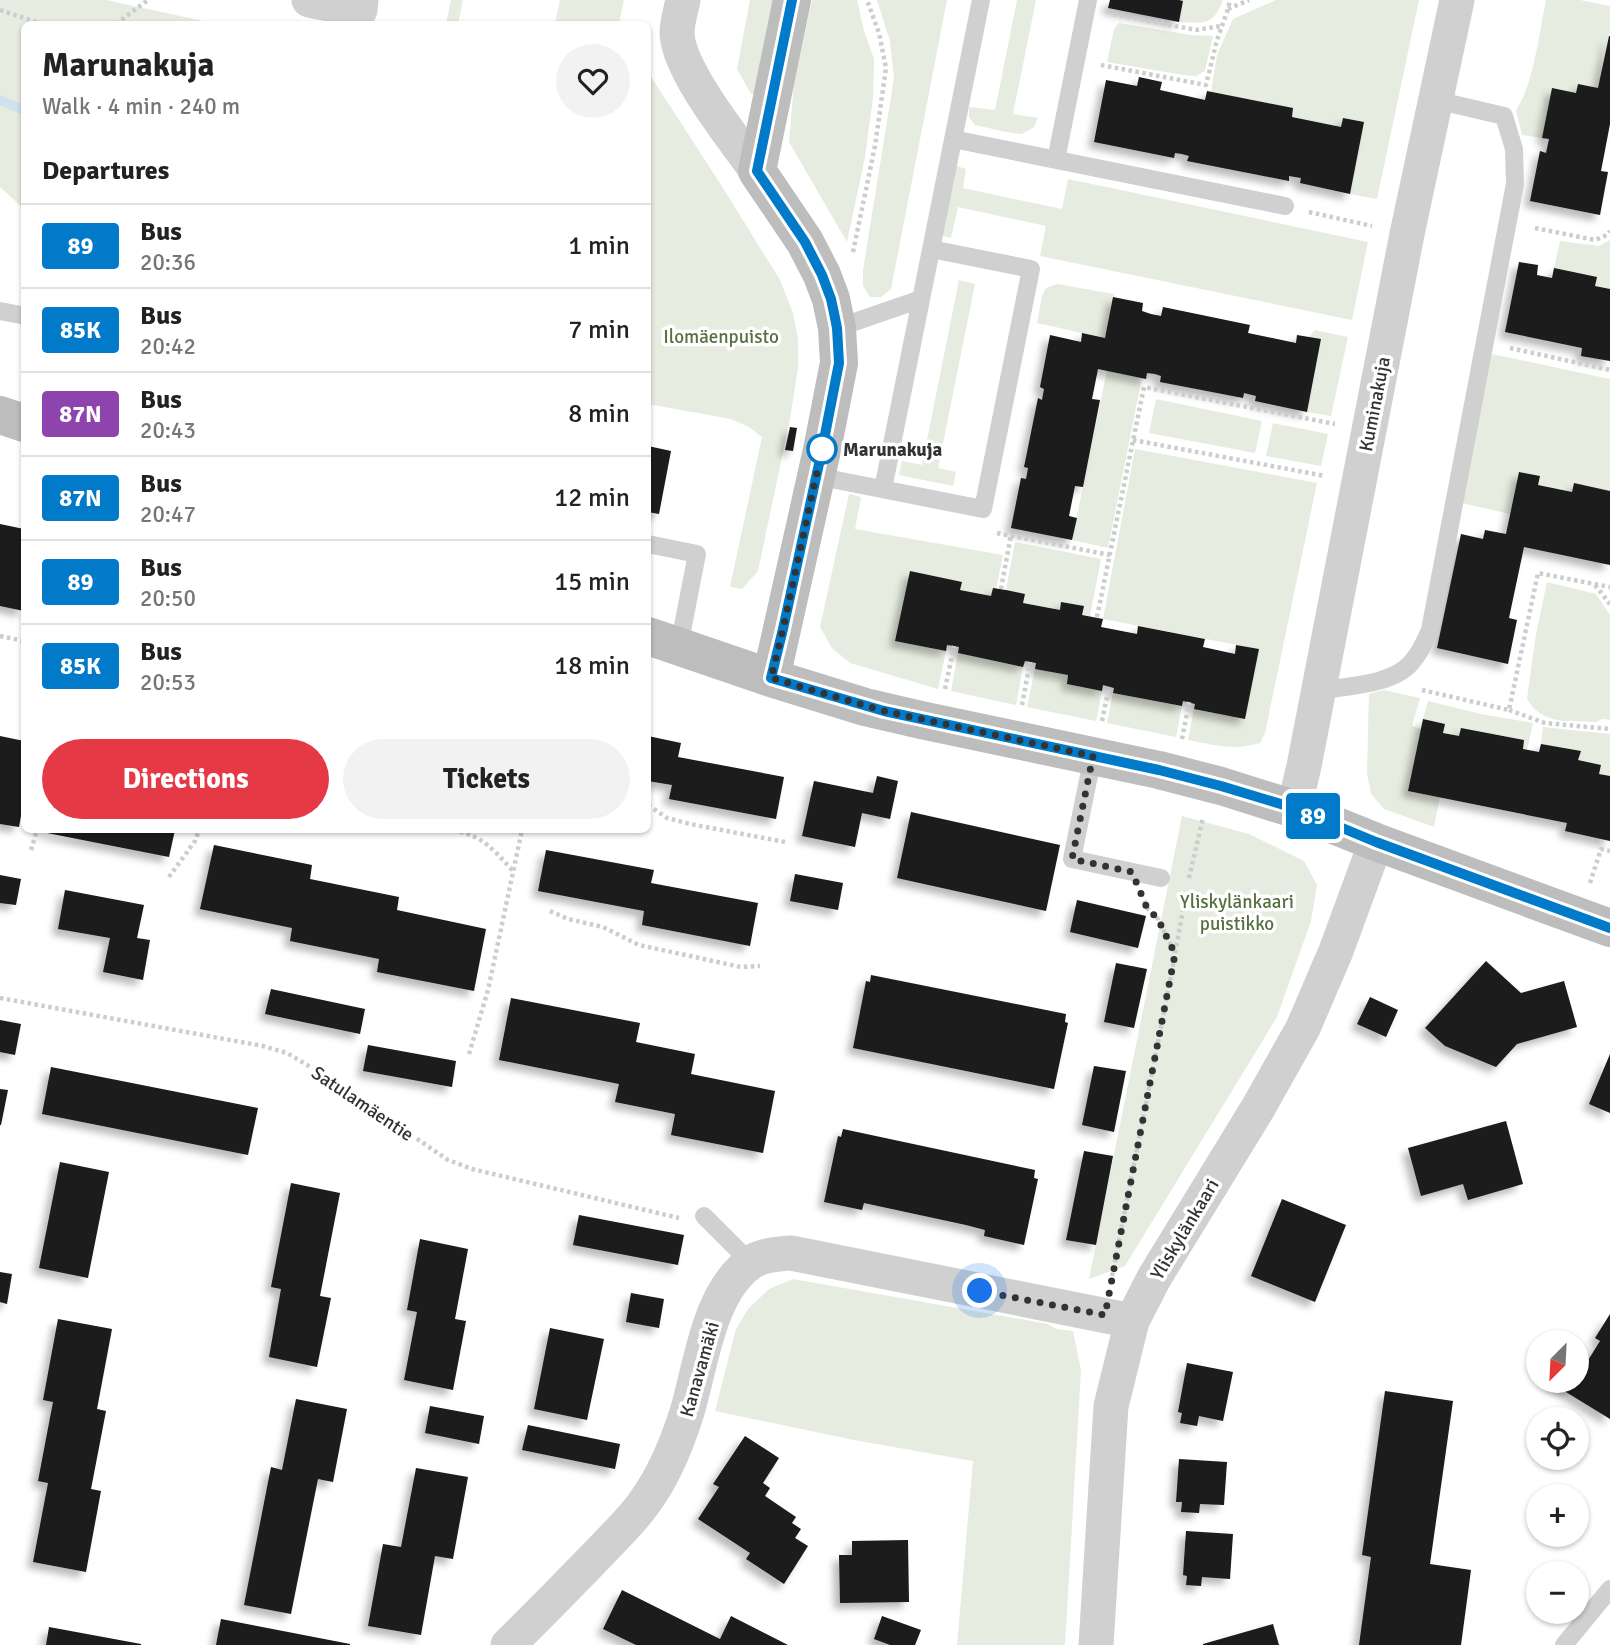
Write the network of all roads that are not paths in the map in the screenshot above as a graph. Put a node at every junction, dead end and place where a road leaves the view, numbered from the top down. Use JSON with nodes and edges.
{"nodes":[{"id":1,"x":309,"y":0,"type":"edge"},
{"id":2,"x":362,"y":0,"type":"edge"},
{"id":3,"x":683,"y":0,"type":"edge"},
{"id":4,"x":792,"y":0,"type":"edge"},
{"id":5,"x":981,"y":0,"type":"edge"},
{"id":6,"x":1457,"y":0,"type":"edge"},
{"id":7,"x":1087,"y":5,"type":"edge"},
{"id":8,"x":1436,"y":100,"type":"junction"},
{"id":9,"x":953,"y":139,"type":"junction"},
{"id":10,"x":1056,"y":160,"type":"junction"},
{"id":11,"x":757,"y":171,"type":"junction"},
{"id":12,"x":1285,"y":206,"type":"road end"},
{"id":13,"x":931,"y":249,"type":"junction"},
{"id":14,"x":921,"y":299,"type":"junction"},
{"id":15,"x":0,"y":311,"type":"edge"},
{"id":16,"x":834,"y":313,"type":"junction"},
{"id":17,"x":21,"y":315,"type":"dead end"},
{"id":18,"x":0,"y":415,"type":"edge"},
{"id":19,"x":21,"y":422,"type":"edge"},
{"id":20,"x":816,"y":476,"type":"junction"},
{"id":21,"x":883,"y":489,"type":"junction"},
{"id":22,"x":651,"y":545,"type":"edge"},
{"id":23,"x":663,"y":641,"type":"edge"},
{"id":24,"x":771,"y":678,"type":"junction"},
{"id":25,"x":1318,"y":691,"type":"junction"},
{"id":26,"x":1096,"y":743,"type":"junction"},
{"id":27,"x":1294,"y":808,"type":"junction"},
{"id":28,"x":1376,"y":842,"type":"junction"},
{"id":29,"x":1161,"y":878,"type":"dead end"},
{"id":30,"x":1610,"y":928,"type":"edge"},
{"id":31,"x":704,"y":1216,"type":"dead end"},
{"id":32,"x":751,"y":1263,"type":"junction"},
{"id":33,"x":1118,"y":1318,"type":"junction"},
{"id":34,"x":1610,"y":1590,"type":"edge"},
{"id":35,"x":508,"y":1645,"type":"edge"},
{"id":36,"x":1096,"y":1645,"type":"edge"},
{"id":37,"x":1564,"y":1645,"type":"edge"}],
"edges":[{"from":1,"to":2,"type":"street"},
{"from":3,"to":11,"type":"street"},
{"from":4,"to":11,"type":"street"},
{"from":5,"to":9,"type":"lane"},
{"from":6,"to":8,"type":"street","name":"Kuminakuja"},
{"from":7,"to":10,"type":"lane"},
{"from":8,"to":25,"type":"street","name":"Kuminakuja"},
{"from":8,"to":25,"type":"lane"},
{"from":9,"to":10,"type":"lane"},
{"from":9,"to":13,"type":"lane"},
{"from":10,"to":12,"type":"lane"},
{"from":11,"to":16,"type":"street"},
{"from":13,"to":14,"type":"lane"},
{"from":13,"to":21,"type":"lane"},
{"from":14,"to":16,"type":"lane"},
{"from":14,"to":21,"type":"lane"},
{"from":15,"to":17,"type":"lane"},
{"from":16,"to":20,"type":"street"},
{"from":18,"to":19,"type":"street"},
{"from":20,"to":21,"type":"lane"},
{"from":20,"to":24,"type":"street"},
{"from":22,"to":23,"type":"lane"},
{"from":23,"to":24,"type":"street"},
{"from":24,"to":26,"type":"street"},
{"from":25,"to":27,"type":"street","name":"Kuminakuja"},
{"from":26,"to":27,"type":"street"},
{"from":26,"to":29,"type":"lane"},
{"from":27,"to":28,"type":"street"},
{"from":28,"to":30,"type":"street"},
{"from":28,"to":33,"type":"street","name":"Yliskylänkaari"},
{"from":31,"to":32,"type":"lane"},
{"from":32,"to":33,"type":"street"},
{"from":32,"to":35,"type":"street","name":"Kanavamäki"},
{"from":33,"to":36,"type":"street","name":"Yliskylänkaari"},
{"from":34,"to":37,"type":"lane"}]}
